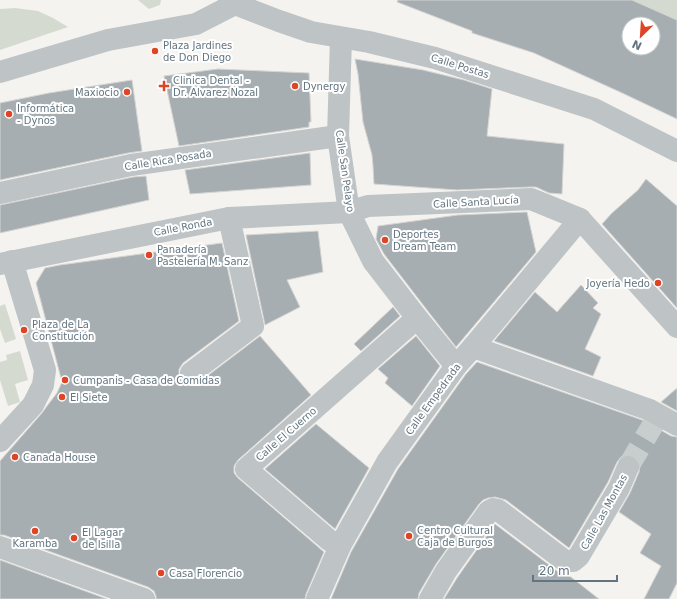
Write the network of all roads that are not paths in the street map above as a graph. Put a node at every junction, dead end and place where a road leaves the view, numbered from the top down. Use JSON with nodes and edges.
{"nodes":[{"id":1,"x":233,"y":1,"type":"edge"},
{"id":2,"x":340,"y":38,"type":"junction"},
{"id":3,"x":0,"y":72,"type":"edge"},
{"id":4,"x":338,"y":136,"type":"junction"},
{"id":5,"x":677,"y":151,"type":"edge"},
{"id":6,"x":0,"y":193,"type":"edge"},
{"id":7,"x":358,"y":209,"type":"junction"},
{"id":8,"x":229,"y":218,"type":"junction"},
{"id":9,"x":580,"y":219,"type":"junction"},
{"id":10,"x":6,"y":263,"type":"edge"},
{"id":11,"x":417,"y":318,"type":"junction"},
{"id":12,"x":677,"y":327,"type":"edge"},
{"id":13,"x":473,"y":347,"type":"junction"},
{"id":14,"x":456,"y":366,"type":"junction"},
{"id":15,"x":191,"y":373,"type":"dead end"},
{"id":16,"x":677,"y":425,"type":"edge"},
{"id":17,"x":0,"y":441,"type":"edge"},
{"id":18,"x":628,"y":467,"type":"tunnel mouth"},
{"id":19,"x":340,"y":546,"type":"junction"},
{"id":20,"x":0,"y":547,"type":"edge"},
{"id":21,"x":144,"y":599,"type":"edge"},
{"id":22,"x":317,"y":599,"type":"edge"},
{"id":23,"x":430,"y":599,"type":"edge"}],
"edges":[{"from":1,"to":2,"type":"street","name":"Calle Postas"},
{"from":1,"to":3,"type":"street"},
{"from":2,"to":4,"type":"street","name":"Calle San Pelayo"},
{"from":2,"to":5,"type":"street","name":"Calle Postas"},
{"from":4,"to":6,"type":"street","name":"Calle Rica Posada"},
{"from":4,"to":7,"type":"street","name":"Calle San Pelayo"},
{"from":7,"to":8,"type":"street","name":"Calle Ronda"},
{"from":7,"to":9,"type":"street","name":"Calle Santa Lucía"},
{"from":7,"to":11,"type":"street","name":"Calle San Pelayo"},
{"from":8,"to":10,"type":"street","name":"Calle Ronda"},
{"from":8,"to":15,"type":"street"},
{"from":9,"to":12,"type":"street","name":"Calle Santa Lucía"},
{"from":9,"to":13,"type":"street","name":"Calle Empedrada"},
{"from":10,"to":17,"type":"street"},
{"from":11,"to":14,"type":"street","name":"Calle San Pelayo"},
{"from":11,"to":19,"type":"street","name":"Calle El Cuerno"},
{"from":13,"to":14,"type":"street","name":"Calle Empedrada"},
{"from":13,"to":16,"type":"street"},
{"from":14,"to":19,"type":"street","name":"Calle Empedrada"},
{"from":18,"to":23,"type":"street","name":"Calle Las Montas"},
{"from":19,"to":22,"type":"street","name":"Calle Empedrada"},
{"from":20,"to":21,"type":"street"}]}
